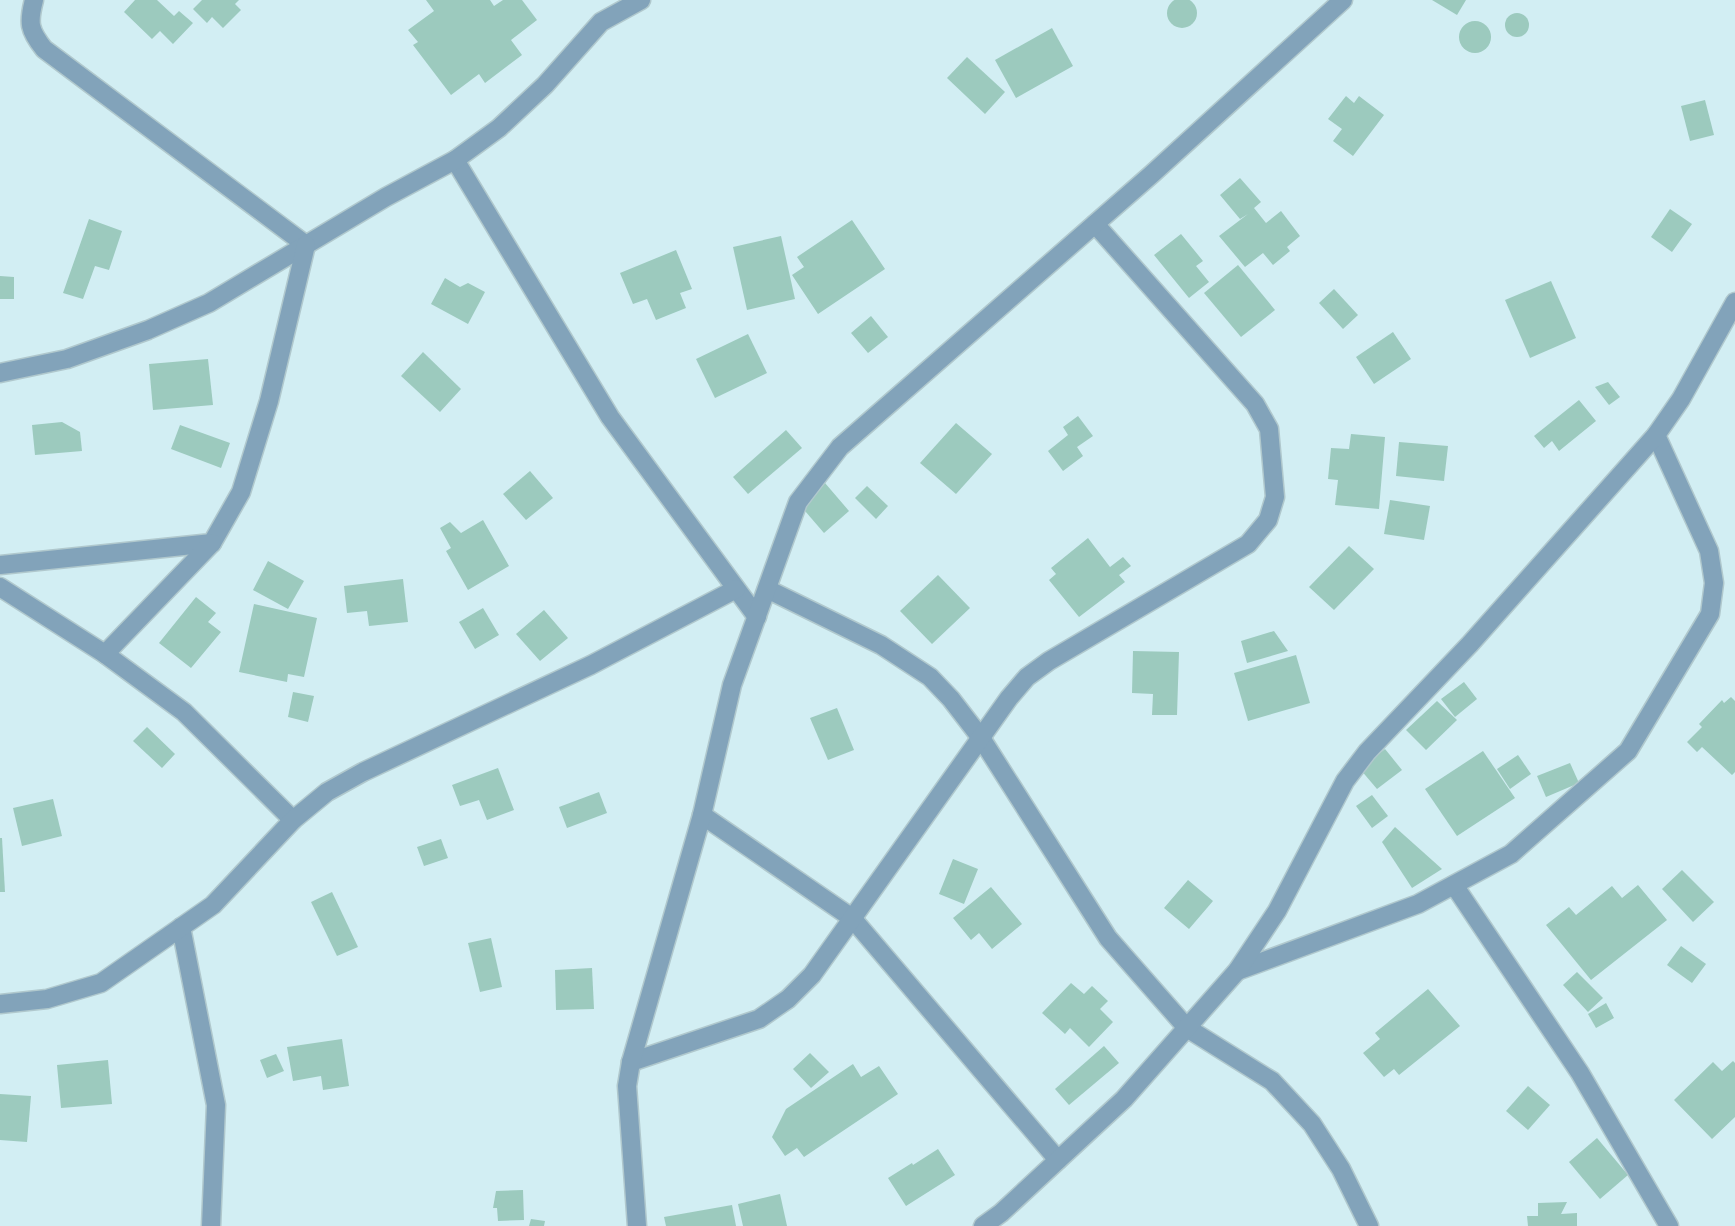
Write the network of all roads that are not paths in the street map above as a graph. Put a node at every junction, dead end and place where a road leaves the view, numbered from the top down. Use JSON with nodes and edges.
{"nodes":[{"id":1,"x":34,"y":0,"type":"edge"},
{"id":2,"x":641,"y":0,"type":"edge"},
{"id":3,"x":1343,"y":0,"type":"edge"},
{"id":4,"x":455,"y":160,"type":"junction"},
{"id":5,"x":1095,"y":224,"type":"junction"},
{"id":6,"x":306,"y":244,"type":"junction"},
{"id":7,"x":1735,"y":302,"type":"edge"},
{"id":8,"x":0,"y":373,"type":"edge"},
{"id":9,"x":1656,"y":435,"type":"junction"},
{"id":10,"x":212,"y":543,"type":"junction"},
{"id":11,"x":0,"y":566,"type":"edge"},
{"id":12,"x":0,"y":587,"type":"edge"},
{"id":13,"x":736,"y":589,"type":"junction"},
{"id":14,"x":767,"y":589,"type":"junction"},
{"id":15,"x":757,"y":617,"type":"junction"},
{"id":16,"x":105,"y":654,"type":"junction"},
{"id":17,"x":981,"y":738,"type":"junction"},
{"id":18,"x":702,"y":815,"type":"junction"},
{"id":19,"x":292,"y":820,"type":"junction"},
{"id":20,"x":1454,"y":885,"type":"junction"},
{"id":21,"x":852,"y":918,"type":"junction"},
{"id":22,"x":181,"y":927,"type":"junction"},
{"id":23,"x":1237,"y":971,"type":"junction"},
{"id":24,"x":0,"y":1004,"type":"edge"},
{"id":25,"x":1187,"y":1028,"type":"junction"},
{"id":26,"x":631,"y":1062,"type":"junction"},
{"id":27,"x":1058,"y":1160,"type":"junction"},
{"id":28,"x":211,"y":1226,"type":"edge"},
{"id":29,"x":637,"y":1226,"type":"edge"},
{"id":30,"x":983,"y":1226,"type":"edge"},
{"id":31,"x":1370,"y":1226,"type":"edge"},
{"id":32,"x":1669,"y":1226,"type":"edge"}],
"edges":[{"from":1,"to":6,"type":"street"},
{"from":2,"to":4,"type":"street"},
{"from":3,"to":5,"type":"street"},
{"from":4,"to":6,"type":"street"},
{"from":4,"to":13,"type":"street"},
{"from":5,"to":14,"type":"street"},
{"from":5,"to":17,"type":"street"},
{"from":6,"to":8,"type":"street"},
{"from":6,"to":10,"type":"street"},
{"from":7,"to":9,"type":"street"},
{"from":9,"to":20,"type":"street"},
{"from":9,"to":23,"type":"street"},
{"from":10,"to":11,"type":"street"},
{"from":10,"to":16,"type":"street"},
{"from":12,"to":16,"type":"street"},
{"from":13,"to":15,"type":"street"},
{"from":13,"to":19,"type":"street"},
{"from":14,"to":15,"type":"street"},
{"from":14,"to":17,"type":"street"},
{"from":15,"to":18,"type":"street"},
{"from":16,"to":19,"type":"street"},
{"from":17,"to":21,"type":"street"},
{"from":17,"to":25,"type":"street"},
{"from":18,"to":21,"type":"street"},
{"from":18,"to":26,"type":"street"},
{"from":19,"to":22,"type":"street"},
{"from":20,"to":23,"type":"street"},
{"from":20,"to":32,"type":"street"},
{"from":21,"to":26,"type":"street"},
{"from":21,"to":27,"type":"street"},
{"from":22,"to":24,"type":"street"},
{"from":22,"to":28,"type":"street"},
{"from":23,"to":25,"type":"street"},
{"from":25,"to":27,"type":"street"},
{"from":25,"to":31,"type":"street"},
{"from":26,"to":29,"type":"street"},
{"from":27,"to":30,"type":"street"}]}
